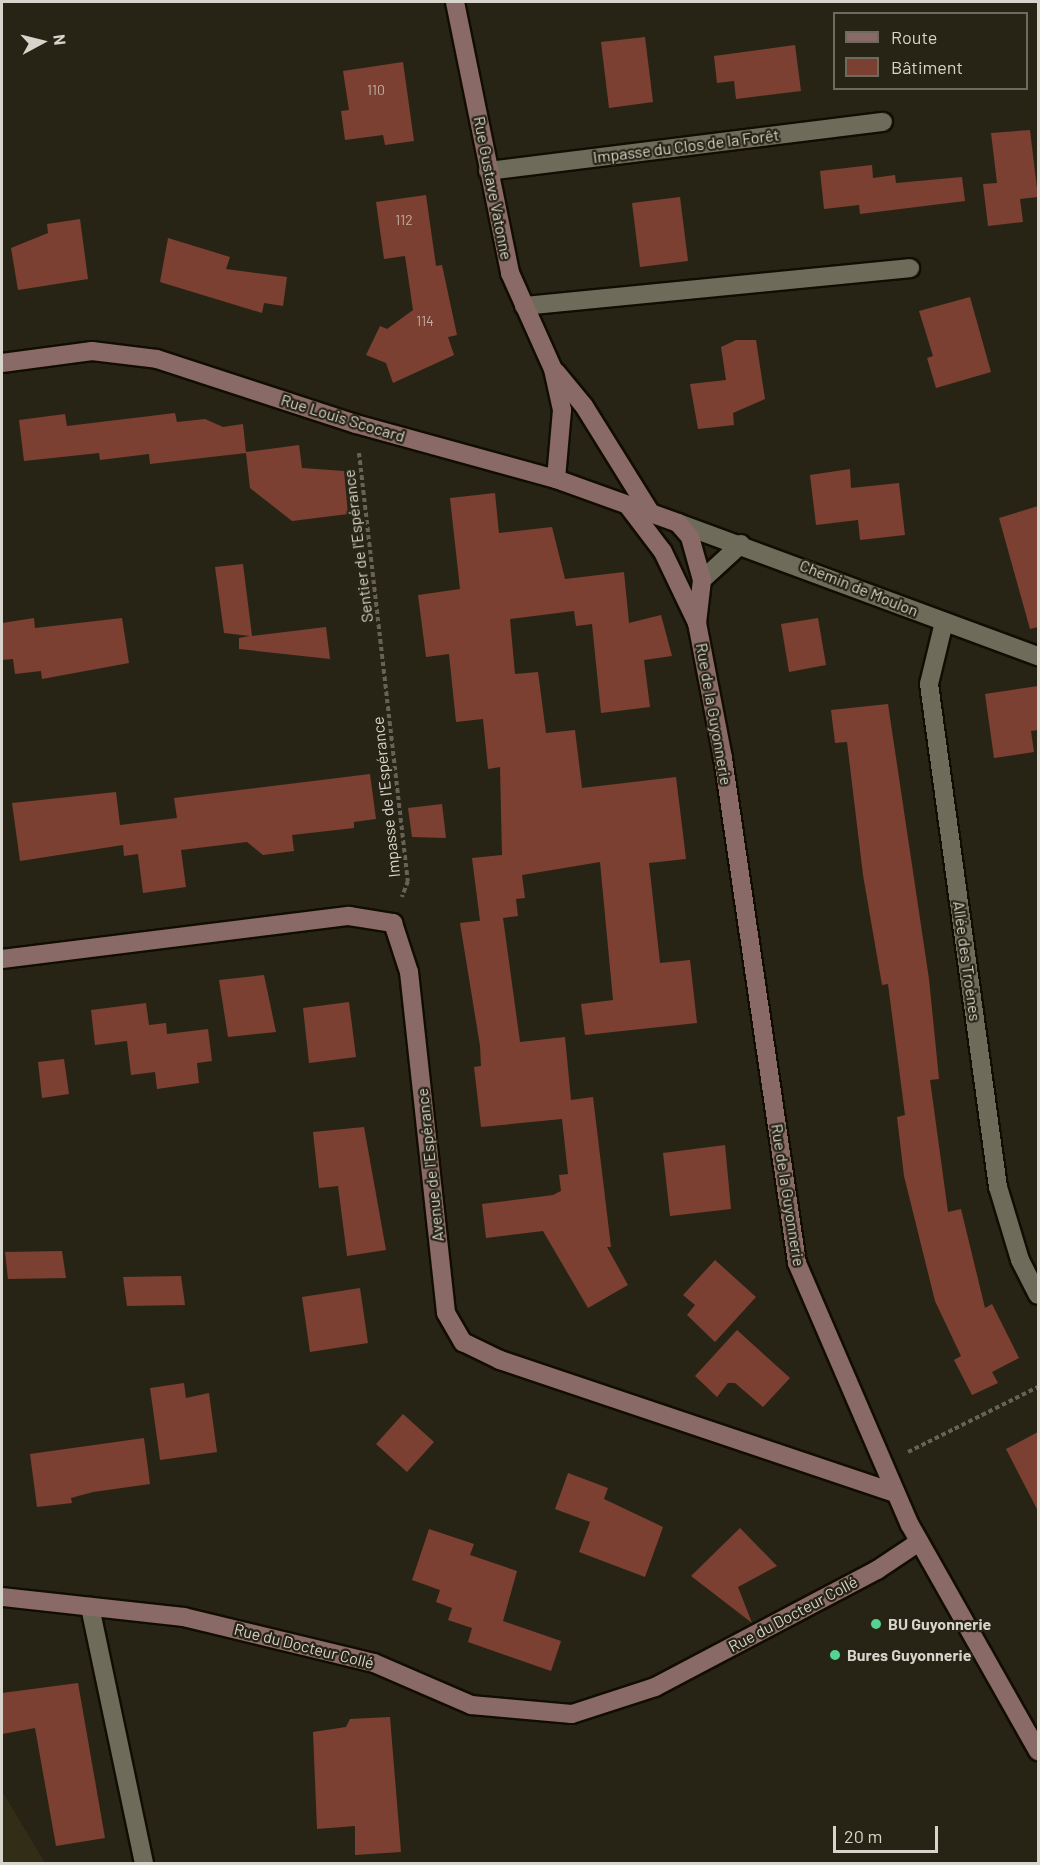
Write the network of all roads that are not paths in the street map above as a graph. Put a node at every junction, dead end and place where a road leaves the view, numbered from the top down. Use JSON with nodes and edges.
{"nodes":[{"id":1,"x":454,"y":2,"type":"edge"},
{"id":2,"x":884,"y":122,"type":"dead end"},
{"id":3,"x":488,"y":171,"type":"junction"},
{"id":4,"x":910,"y":268,"type":"dead end"},
{"id":5,"x":524,"y":306,"type":"junction"},
{"id":6,"x":2,"y":363,"type":"edge"},
{"id":7,"x":553,"y":369,"type":"junction"},
{"id":8,"x":556,"y":479,"type":"junction"},
{"id":9,"x":626,"y":503,"type":"junction"},
{"id":10,"x":650,"y":512,"type":"junction"},
{"id":11,"x":678,"y":523,"type":"junction"},
{"id":12,"x":741,"y":544,"type":"junction"},
{"id":13,"x":702,"y":580,"type":"junction"},
{"id":14,"x":944,"y":622,"type":"junction"},
{"id":15,"x":698,"y":623,"type":"junction"},
{"id":16,"x":1038,"y":656,"type":"edge"},
{"id":17,"x":2,"y":959,"type":"edge"},
{"id":18,"x":1038,"y":1295,"type":"edge"},
{"id":19,"x":895,"y":1494,"type":"junction"},
{"id":20,"x":919,"y":1542,"type":"junction"},
{"id":21,"x":2,"y":1597,"type":"edge"},
{"id":22,"x":90,"y":1607,"type":"junction"},
{"id":23,"x":1038,"y":1751,"type":"edge"},
{"id":24,"x":144,"y":1863,"type":"edge"}],
"edges":[{"from":1,"to":3,"type":"street","name":"Rue Gustave Vatonne"},
{"from":2,"to":3,"type":"street","name":"Impasse du Clos de la Forêt"},
{"from":3,"to":5,"type":"street","name":"Rue Gustave Vatonne"},
{"from":4,"to":5,"type":"street"},
{"from":5,"to":7,"type":"street","name":"Rue Gustave Vatonne"},
{"from":6,"to":8,"type":"street","name":"Rue Louis Scocard"},
{"from":7,"to":8,"type":"street","name":"Rue Gustave Vatonne"},
{"from":7,"to":10,"type":"street","name":"Rue Gustave Vatonne"},
{"from":8,"to":9,"type":"street","name":"Rue Louis Scocard"},
{"from":9,"to":10,"type":"street","name":"Rue Louis Scocard"},
{"from":9,"to":15,"type":"street","name":"Rue de la Guyonnerie"},
{"from":10,"to":11,"type":"street","name":"Rue Louis Scocard"},
{"from":11,"to":12,"type":"street","name":"Chemin de Moulon"},
{"from":11,"to":13,"type":"street","name":"Rue de la Guyonnerie"},
{"from":12,"to":13,"type":"street"},
{"from":12,"to":14,"type":"street","name":"Chemin de Moulon"},
{"from":13,"to":15,"type":"street","name":"Rue de la Guyonnerie"},
{"from":14,"to":16,"type":"street","name":"Chemin de Moulon"},
{"from":14,"to":18,"type":"street","name":"Allée des Troènes"},
{"from":15,"to":19,"type":"street","name":"Rue de la Guyonnerie"},
{"from":17,"to":19,"type":"street","name":"Avenue de l'Espérance"},
{"from":19,"to":20,"type":"street","name":"Rue de la Guyonnerie"},
{"from":20,"to":22,"type":"street","name":"Rue du Docteur Collé"},
{"from":20,"to":23,"type":"street","name":"Rue de la Guyonnerie"},
{"from":21,"to":22,"type":"street","name":"Rue du Docteur Collé"},
{"from":22,"to":24,"type":"street"}]}
